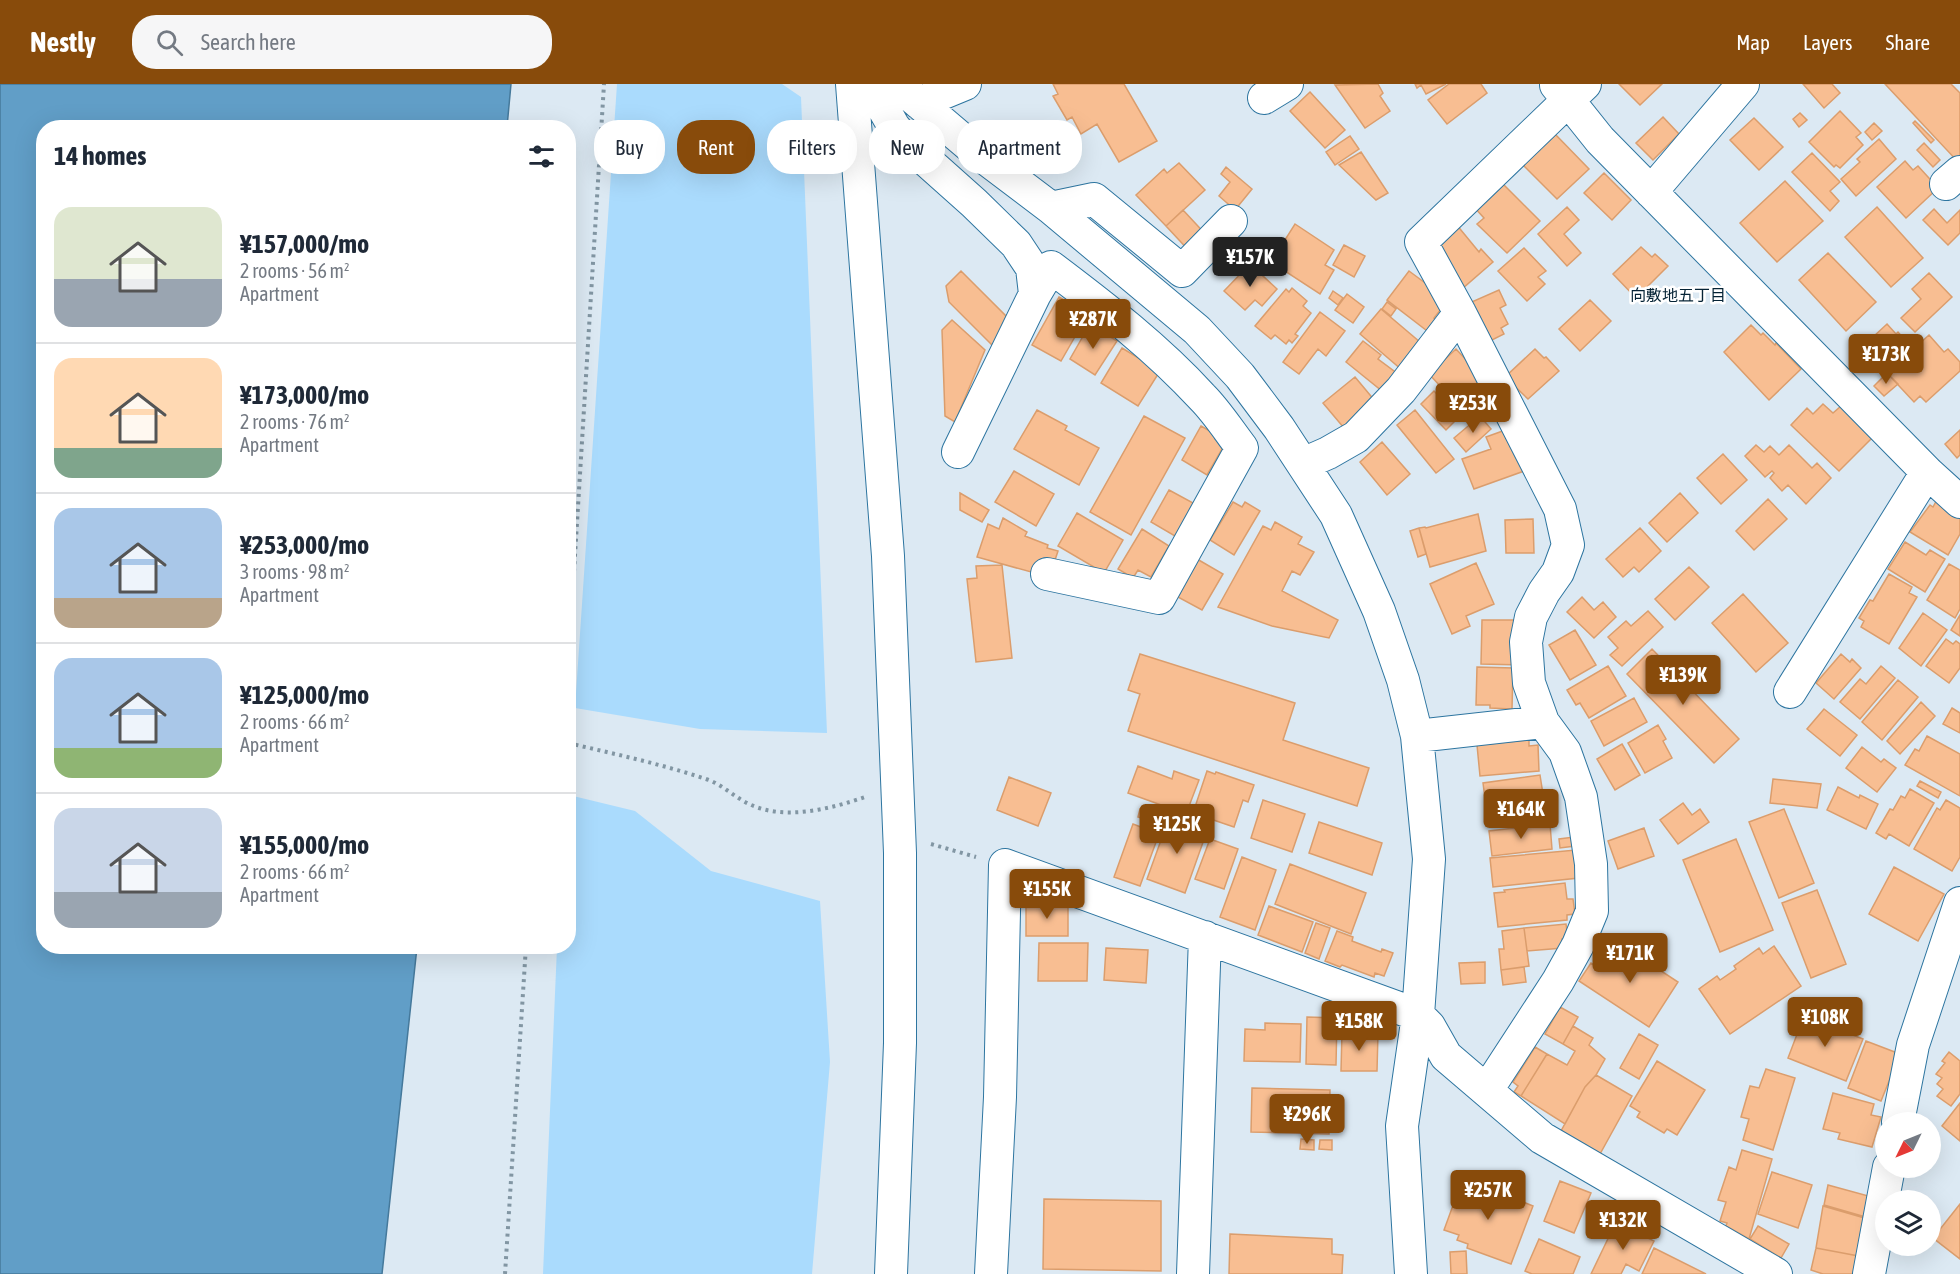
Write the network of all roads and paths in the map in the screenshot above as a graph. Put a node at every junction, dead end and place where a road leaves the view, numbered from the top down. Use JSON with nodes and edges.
{"nodes":[{"id":1,"x":604,"y":84,"type":"edge"},
{"id":2,"x":852,"y":84,"type":"edge"},
{"id":3,"x":880,"y":84,"type":"edge"},
{"id":4,"x":965,"y":84,"type":"edge"},
{"id":5,"x":1743,"y":84,"type":"edge"},
{"id":6,"x":1570,"y":89,"type":"edge"},
{"id":7,"x":908,"y":94,"type":"edge"},
{"id":8,"x":1650,"y":192,"type":"junction"},
{"id":9,"x":1051,"y":207,"type":"junction"},
{"id":10,"x":1231,"y":221,"type":"dead end"},
{"id":11,"x":1035,"y":294,"type":"junction"},
{"id":12,"x":1460,"y":313,"type":"junction"},
{"id":13,"x":958,"y":452,"type":"dead end"},
{"id":14,"x":1303,"y":464,"type":"junction"},
{"id":15,"x":1927,"y":472,"type":"junction"},
{"id":16,"x":1960,"y":502,"type":"edge"},
{"id":17,"x":576,"y":539,"type":"edge"},
{"id":18,"x":1047,"y":574,"type":"dead end"},
{"id":19,"x":1790,"y":692,"type":"dead end"},
{"id":20,"x":1543,"y":722,"type":"junction"},
{"id":21,"x":1417,"y":736,"type":"junction"},
{"id":22,"x":576,"y":745,"type":"edge"},
{"id":23,"x":897,"y":785,"type":"junction"},
{"id":24,"x":899,"y":835,"type":"junction"},
{"id":25,"x":1005,"y":865,"type":"junction"},
{"id":26,"x":1960,"y":903,"type":"edge"},
{"id":27,"x":1205,"y":937,"type":"junction"},
{"id":28,"x":525,"y":954,"type":"edge"},
{"id":29,"x":1418,"y":1015,"type":"junction"},
{"id":30,"x":1487,"y":1090,"type":"junction"},
{"id":31,"x":1900,"y":1112,"type":"edge"},
{"id":32,"x":1887,"y":1178,"type":"edge"},
{"id":33,"x":505,"y":1274,"type":"edge"},
{"id":34,"x":891,"y":1274,"type":"edge"},
{"id":35,"x":991,"y":1274,"type":"edge"},
{"id":36,"x":1193,"y":1274,"type":"edge"},
{"id":37,"x":1411,"y":1274,"type":"edge"},
{"id":38,"x":1776,"y":1274,"type":"edge"},
{"id":39,"x":1869,"y":1274,"type":"edge"}],
"edges":[{"from":1,"to":17,"type":"path"},
{"from":2,"to":23,"type":"street"},
{"from":3,"to":11,"type":"street"},
{"from":4,"to":7,"type":"street"},
{"from":5,"to":8,"type":"street"},
{"from":6,"to":8,"type":"street"},
{"from":6,"to":12,"type":"street"},
{"from":7,"to":9,"type":"street"},
{"from":8,"to":15,"type":"street"},
{"from":9,"to":10,"type":"street"},
{"from":9,"to":14,"type":"street"},
{"from":11,"to":13,"type":"street"},
{"from":11,"to":18,"type":"street"},
{"from":12,"to":14,"type":"street"},
{"from":12,"to":20,"type":"street"},
{"from":14,"to":21,"type":"street"},
{"from":15,"to":16,"type":"street"},
{"from":15,"to":19,"type":"street"},
{"from":20,"to":21,"type":"street"},
{"from":20,"to":30,"type":"street"},
{"from":21,"to":29,"type":"street"},
{"from":22,"to":23,"type":"path"},
{"from":23,"to":24,"type":"street"},
{"from":24,"to":25,"type":"path"},
{"from":24,"to":34,"type":"street"},
{"from":25,"to":27,"type":"street"},
{"from":25,"to":35,"type":"street"},
{"from":26,"to":31,"type":"street"},
{"from":27,"to":29,"type":"street"},
{"from":27,"to":36,"type":"street"},
{"from":28,"to":33,"type":"path"},
{"from":29,"to":30,"type":"street"},
{"from":29,"to":37,"type":"street"},
{"from":30,"to":38,"type":"street"},
{"from":32,"to":39,"type":"street"}]}
